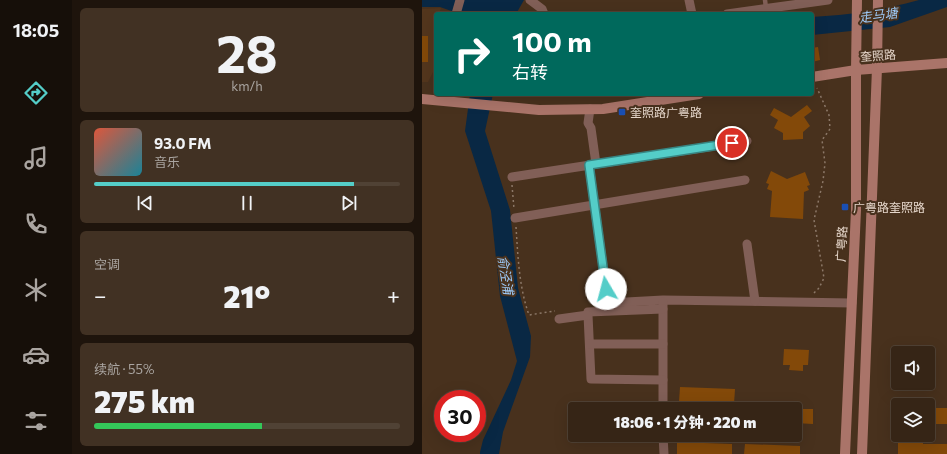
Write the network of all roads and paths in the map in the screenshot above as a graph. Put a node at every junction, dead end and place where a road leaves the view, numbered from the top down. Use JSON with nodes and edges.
{"nodes":[{"id":1,"x":460,"y":0,"type":"edge"},
{"id":2,"x":530,"y":0,"type":"edge"},
{"id":3,"x":689,"y":0,"type":"edge"},
{"id":4,"x":828,"y":0,"type":"edge"},
{"id":5,"x":878,"y":0,"type":"edge"},
{"id":6,"x":858,"y":2,"type":"edge"},
{"id":7,"x":766,"y":4,"type":"edge"},
{"id":8,"x":457,"y":12,"type":"edge"},
{"id":9,"x":543,"y":12,"type":"edge"},
{"id":10,"x":692,"y":12,"type":"edge"},
{"id":11,"x":735,"y":12,"type":"edge"},
{"id":12,"x":947,"y":63,"type":"edge"},
{"id":13,"x":877,"y":68,"type":"junction"},
{"id":14,"x":856,"y":70,"type":"junction"},
{"id":15,"x":814,"y":77,"type":"edge"},
{"id":16,"x":817,"y":88,"type":"dead end"},
{"id":17,"x":684,"y":96,"type":"edge"},
{"id":18,"x":445,"y":98,"type":"edge"},
{"id":19,"x":422,"y":99,"type":"edge"},
{"id":20,"x":590,"y":109,"type":"junction"},
{"id":21,"x":747,"y":141,"type":"dead end"},
{"id":22,"x":592,"y":165,"type":"junction"},
{"id":23,"x":512,"y":177,"type":"joint"},
{"id":24,"x":746,"y":180,"type":"dead end"},
{"id":25,"x":594,"y":206,"type":"junction"},
{"id":26,"x":515,"y":218,"type":"junction"},
{"id":27,"x":748,"y":244,"type":"dead end"},
{"id":28,"x":755,"y":301,"type":"junction"},
{"id":29,"x":805,"y":302,"type":"junction"},
{"id":30,"x":852,"y":303,"type":"junction"},
{"id":31,"x":663,"y":304,"type":"junction"},
{"id":32,"x":529,"y":315,"type":"dead end"},
{"id":33,"x":588,"y":315,"type":"junction"},
{"id":34,"x":559,"y":319,"type":"dead end"},
{"id":35,"x":590,"y":344,"type":"junction"},
{"id":36,"x":663,"y":344,"type":"junction"},
{"id":37,"x":663,"y":380,"type":"junction"},
{"id":38,"x":663,"y":402,"type":"edge"},
{"id":39,"x":663,"y":442,"type":"edge"},
{"id":40,"x":664,"y":454,"type":"edge"},
{"id":41,"x":845,"y":454,"type":"edge"},
{"id":42,"x":862,"y":454,"type":"edge"}],
"edges":[{"from":1,"to":8,"type":"street"},
{"from":2,"to":9,"type":"street"},
{"from":3,"to":10,"type":"street"},
{"from":4,"to":7,"type":"street"},
{"from":5,"to":13,"type":"main road"},
{"from":6,"to":14,"type":"main road","name":"广粤路"},
{"from":7,"to":11,"type":"street"},
{"from":12,"to":13,"type":"main road","name":"奎照路"},
{"from":13,"to":14,"type":"main road","name":"奎照路"},
{"from":13,"to":42,"type":"main road"},
{"from":14,"to":15,"type":"main road","name":"奎照路"},
{"from":14,"to":30,"type":"main road","name":"广粤路"},
{"from":16,"to":29,"type":"path"},
{"from":17,"to":20,"type":"main road"},
{"from":18,"to":19,"type":"main road"},
{"from":18,"to":20,"type":"main road"},
{"from":20,"to":22,"type":"street"},
{"from":21,"to":22,"type":"street"},
{"from":22,"to":23,"type":"street"},
{"from":22,"to":25,"type":"street"},
{"from":23,"to":26,"type":"path"},
{"from":24,"to":25,"type":"street"},
{"from":25,"to":26,"type":"street"},
{"from":25,"to":31,"type":"street"},
{"from":26,"to":32,"type":"path"},
{"from":27,"to":28,"type":"street"},
{"from":28,"to":29,"type":"street"},
{"from":28,"to":31,"type":"street"},
{"from":29,"to":30,"type":"street"},
{"from":30,"to":41,"type":"main road","name":"广粤路"},
{"from":31,"to":33,"type":"street"},
{"from":31,"to":36,"type":"street"},
{"from":33,"to":34,"type":"street"},
{"from":33,"to":35,"type":"street"},
{"from":35,"to":36,"type":"street"},
{"from":35,"to":37,"type":"street"},
{"from":36,"to":37,"type":"street"},
{"from":37,"to":38,"type":"street"},
{"from":39,"to":40,"type":"street"}]}
